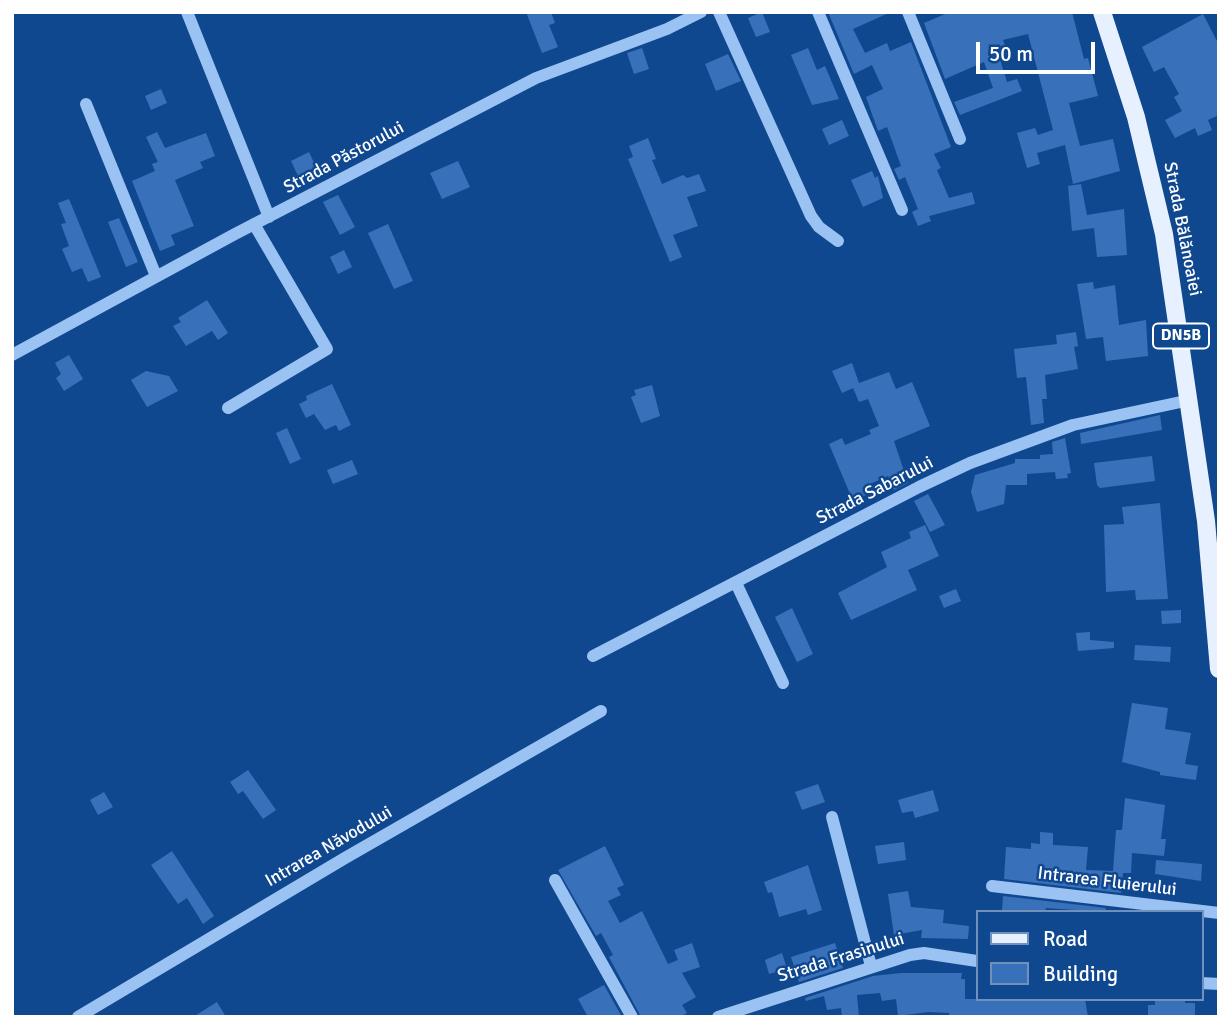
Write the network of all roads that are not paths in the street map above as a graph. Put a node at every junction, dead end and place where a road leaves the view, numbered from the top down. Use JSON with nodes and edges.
{"nodes":[{"id":1,"x":187,"y":12,"type":"edge"},
{"id":2,"x":701,"y":12,"type":"edge"},
{"id":3,"x":719,"y":12,"type":"edge"},
{"id":4,"x":818,"y":12,"type":"edge"},
{"id":5,"x":908,"y":12,"type":"edge"},
{"id":6,"x":1102,"y":12,"type":"edge"},
{"id":7,"x":86,"y":104,"type":"dead end"},
{"id":8,"x":960,"y":139,"type":"dead end"},
{"id":9,"x":902,"y":210,"type":"dead end"},
{"id":10,"x":269,"y":217,"type":"junction"},
{"id":11,"x":254,"y":224,"type":"junction"},
{"id":12,"x":838,"y":241,"type":"dead end"},
{"id":13,"x":156,"y":276,"type":"junction"},
{"id":14,"x":12,"y":355,"type":"edge"},
{"id":15,"x":1190,"y":400,"type":"junction"},
{"id":16,"x":228,"y":408,"type":"dead end"},
{"id":17,"x":736,"y":583,"type":"junction"},
{"id":18,"x":593,"y":656,"type":"dead end"},
{"id":19,"x":1219,"y":669,"type":"edge"},
{"id":20,"x":783,"y":683,"type":"dead end"},
{"id":21,"x":601,"y":711,"type":"dead end"},
{"id":22,"x":832,"y":817,"type":"dead end"},
{"id":23,"x":555,"y":880,"type":"dead end"},
{"id":24,"x":992,"y":886,"type":"dead end"},
{"id":25,"x":1194,"y":910,"type":"edge"},
{"id":26,"x":976,"y":961,"type":"edge"},
{"id":27,"x":871,"y":966,"type":"junction"},
{"id":28,"x":78,"y":1017,"type":"edge"},
{"id":29,"x":632,"y":1017,"type":"edge"},
{"id":30,"x":718,"y":1017,"type":"edge"}],
"edges":[{"from":1,"to":10,"type":"street"},
{"from":2,"to":10,"type":"street","name":"Strada Păstorului"},
{"from":3,"to":12,"type":"street"},
{"from":4,"to":9,"type":"street"},
{"from":5,"to":8,"type":"street"},
{"from":6,"to":15,"type":"main road","name":"Strada Bălănoaiei","number":"DN5B"},
{"from":7,"to":13,"type":"street"},
{"from":10,"to":11,"type":"street","name":"Strada Păstorului"},
{"from":11,"to":13,"type":"street","name":"Strada Păstorului"},
{"from":11,"to":16,"type":"street"},
{"from":13,"to":14,"type":"street","name":"Strada Păstorului"},
{"from":15,"to":17,"type":"street","name":"Strada Sabarului"},
{"from":15,"to":19,"type":"main road","name":"Strada Bălănoaiei","number":"DN5B"},
{"from":17,"to":18,"type":"street","name":"Strada Sabarului"},
{"from":17,"to":20,"type":"street"},
{"from":21,"to":28,"type":"street","name":"Intrarea Năvodului"},
{"from":22,"to":27,"type":"street"},
{"from":23,"to":29,"type":"street"},
{"from":24,"to":25,"type":"street","name":"Intrarea Fluierului"},
{"from":26,"to":27,"type":"street","name":"Strada Frasinului"},
{"from":27,"to":30,"type":"street","name":"Strada Frasinului"}]}
